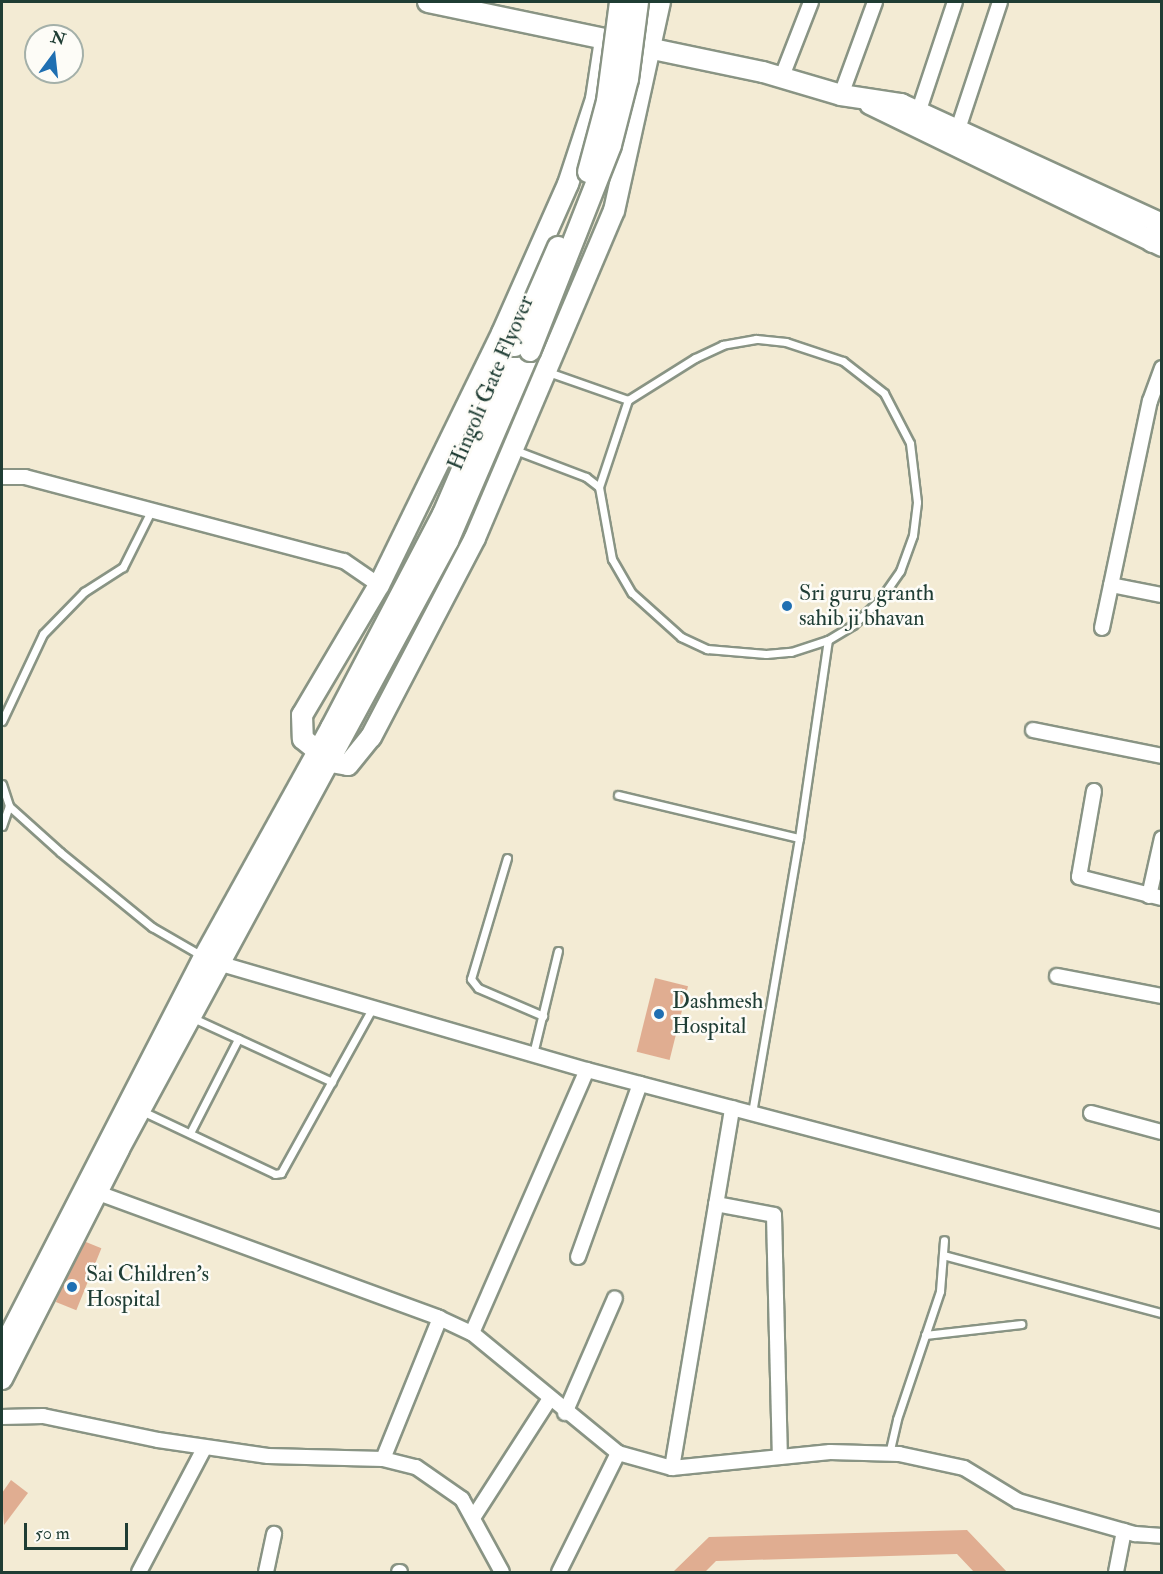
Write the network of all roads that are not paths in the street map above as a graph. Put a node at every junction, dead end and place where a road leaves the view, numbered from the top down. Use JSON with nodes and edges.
{"nodes":[{"id":1,"x":428,"y":2,"type":"edge"},
{"id":2,"x":620,"y":2,"type":"edge"},
{"id":3,"x":638,"y":2,"type":"edge"},
{"id":4,"x":660,"y":2,"type":"edge"},
{"id":5,"x":811,"y":2,"type":"edge"},
{"id":6,"x":875,"y":2,"type":"edge"},
{"id":7,"x":955,"y":2,"type":"edge"},
{"id":8,"x":1000,"y":2,"type":"edge"},
{"id":9,"x":605,"y":40,"type":"junction"},
{"id":10,"x":652,"y":50,"type":"junction"},
{"id":11,"x":781,"y":79,"type":"junction"},
{"id":12,"x":841,"y":96,"type":"junction"},
{"id":13,"x":865,"y":101,"type":"junction"},
{"id":14,"x":918,"y":110,"type":"junction"},
{"id":15,"x":958,"y":129,"type":"junction"},
{"id":16,"x":1159,"y":234,"type":"edge"},
{"id":17,"x":523,"y":349,"type":"junction"},
{"id":18,"x":1161,"y":368,"type":"edge"},
{"id":19,"x":545,"y":371,"type":"junction"},
{"id":20,"x":628,"y":400,"type":"junction"},
{"id":21,"x":1156,"y":403,"type":"edge"},
{"id":22,"x":512,"y":450,"type":"junction"},
{"id":23,"x":2,"y":477,"type":"edge"},
{"id":24,"x":599,"y":487,"type":"junction"},
{"id":25,"x":151,"y":511,"type":"junction"},
{"id":26,"x":379,"y":585,"type":"junction"},
{"id":27,"x":1111,"y":585,"type":"junction"},
{"id":28,"x":1161,"y":595,"type":"edge"},
{"id":29,"x":1102,"y":628,"type":"dead end"},
{"id":30,"x":828,"y":640,"type":"junction"},
{"id":31,"x":2,"y":722,"type":"edge"},
{"id":32,"x":1033,"y":730,"type":"dead end"},
{"id":33,"x":1161,"y":756,"type":"edge"},
{"id":34,"x":324,"y":758,"type":"junction"},
{"id":35,"x":2,"y":784,"type":"edge"},
{"id":36,"x":1094,"y":791,"type":"dead end"},
{"id":37,"x":618,"y":795,"type":"dead end"},
{"id":38,"x":9,"y":806,"type":"junction"},
{"id":39,"x":2,"y":826,"type":"edge"},
{"id":40,"x":799,"y":838,"type":"junction"},
{"id":41,"x":1161,"y":838,"type":"edge"},
{"id":42,"x":507,"y":858,"type":"dead end"},
{"id":43,"x":1155,"y":897,"type":"edge"},
{"id":44,"x":558,"y":951,"type":"dead end"},
{"id":45,"x":212,"y":961,"type":"junction"},
{"id":46,"x":1058,"y":976,"type":"dead end"},
{"id":47,"x":1161,"y":996,"type":"edge"},
{"id":48,"x":372,"y":1009,"type":"junction"},
{"id":49,"x":543,"y":1016,"type":"junction"},
{"id":50,"x":191,"y":1017,"type":"junction"},
{"id":51,"x":238,"y":1039,"type":"junction"},
{"id":52,"x":533,"y":1054,"type":"junction"},
{"id":53,"x":587,"y":1070,"type":"junction"},
{"id":54,"x":332,"y":1082,"type":"junction"},
{"id":55,"x":640,"y":1084,"type":"junction"},
{"id":56,"x":732,"y":1108,"type":"junction"},
{"id":57,"x":140,"y":1110,"type":"junction"},
{"id":58,"x":752,"y":1113,"type":"junction"},
{"id":59,"x":1091,"y":1113,"type":"dead end"},
{"id":60,"x":1161,"y":1132,"type":"edge"},
{"id":61,"x":190,"y":1133,"type":"junction"},
{"id":62,"x":90,"y":1190,"type":"junction"},
{"id":63,"x":716,"y":1204,"type":"junction"},
{"id":64,"x":1161,"y":1221,"type":"edge"},
{"id":65,"x":944,"y":1240,"type":"dead end"},
{"id":66,"x":943,"y":1255,"type":"junction"},
{"id":67,"x":578,"y":1257,"type":"dead end"},
{"id":68,"x":615,"y":1298,"type":"dead end"},
{"id":69,"x":1161,"y":1313,"type":"edge"},
{"id":70,"x":440,"y":1318,"type":"junction"},
{"id":71,"x":1021,"y":1324,"type":"dead end"},
{"id":72,"x":472,"y":1333,"type":"junction"},
{"id":73,"x":926,"y":1335,"type":"junction"},
{"id":74,"x":2,"y":1350,"type":"edge"},
{"id":75,"x":2,"y":1379,"type":"edge"},
{"id":76,"x":549,"y":1400,"type":"junction"},
{"id":77,"x":565,"y":1413,"type":"junction"},
{"id":78,"x":2,"y":1417,"type":"edge"},
{"id":79,"x":205,"y":1447,"type":"junction"},
{"id":80,"x":618,"y":1454,"type":"junction"},
{"id":81,"x":890,"y":1454,"type":"junction"},
{"id":82,"x":780,"y":1457,"type":"junction"},
{"id":83,"x":383,"y":1459,"type":"junction"},
{"id":84,"x":672,"y":1468,"type":"junction"},
{"id":85,"x":472,"y":1518,"type":"junction"},
{"id":86,"x":1124,"y":1531,"type":"junction"},
{"id":87,"x":274,"y":1534,"type":"dead end"},
{"id":88,"x":1161,"y":1536,"type":"edge"},
{"id":89,"x":140,"y":1572,"type":"edge"},
{"id":90,"x":266,"y":1572,"type":"edge"},
{"id":91,"x":502,"y":1572,"type":"edge"},
{"id":92,"x":559,"y":1572,"type":"edge"},
{"id":93,"x":1116,"y":1572,"type":"edge"}],
"edges":[{"from":1,"to":9,"type":"main road"},
{"from":2,"to":17,"type":"main road","name":"Hingoli Gate Flyover","bridge":true},
{"from":3,"to":17,"type":"main road","name":"Hingoli Gate Flyover","bridge":true},
{"from":4,"to":10,"type":"main road"},
{"from":5,"to":11,"type":"street"},
{"from":6,"to":12,"type":"street"},
{"from":7,"to":14,"type":"street"},
{"from":8,"to":15,"type":"street"},
{"from":9,"to":10,"type":"main road"},
{"from":9,"to":26,"type":"main road"},
{"from":10,"to":11,"type":"main road"},
{"from":10,"to":19,"type":"main road"},
{"from":11,"to":12,"type":"main road"},
{"from":12,"to":13,"type":"main road"},
{"from":13,"to":14,"type":"main road"},
{"from":13,"to":16,"type":"main road"},
{"from":14,"to":15,"type":"main road"},
{"from":15,"to":16,"type":"main road"},
{"from":17,"to":34,"type":"main road","name":"Hingoli Gate Flyover"},
{"from":18,"to":21,"type":"street"},
{"from":19,"to":20,"type":"lane"},
{"from":19,"to":22,"type":"main road"},
{"from":20,"to":24,"type":"lane"},
{"from":20,"to":30,"type":"lane"},
{"from":21,"to":27,"type":"street"},
{"from":22,"to":24,"type":"lane"},
{"from":22,"to":34,"type":"main road"},
{"from":23,"to":25,"type":"street"},
{"from":24,"to":30,"type":"lane"},
{"from":25,"to":26,"type":"street"},
{"from":25,"to":31,"type":"lane"},
{"from":26,"to":34,"type":"main road"},
{"from":27,"to":28,"type":"street"},
{"from":27,"to":29,"type":"street"},
{"from":30,"to":40,"type":"lane"},
{"from":32,"to":33,"type":"street"},
{"from":34,"to":45,"type":"main road","name":"Hingoli Gate Flyover"},
{"from":35,"to":38,"type":"lane"},
{"from":36,"to":43,"type":"street"},
{"from":37,"to":40,"type":"lane"},
{"from":38,"to":39,"type":"lane"},
{"from":38,"to":45,"type":"lane"},
{"from":40,"to":58,"type":"lane"},
{"from":41,"to":43,"type":"street"},
{"from":42,"to":49,"type":"lane"},
{"from":44,"to":49,"type":"lane"},
{"from":45,"to":48,"type":"street"},
{"from":45,"to":50,"type":"main road"},
{"from":45,"to":62,"type":"main road"},
{"from":46,"to":47,"type":"street"},
{"from":48,"to":52,"type":"street"},
{"from":48,"to":54,"type":"lane"},
{"from":49,"to":52,"type":"lane"},
{"from":50,"to":51,"type":"lane"},
{"from":50,"to":57,"type":"main road"},
{"from":51,"to":54,"type":"lane"},
{"from":51,"to":61,"type":"lane"},
{"from":52,"to":53,"type":"street"},
{"from":53,"to":55,"type":"street"},
{"from":53,"to":72,"type":"street"},
{"from":54,"to":61,"type":"lane"},
{"from":55,"to":56,"type":"street"},
{"from":55,"to":67,"type":"street"},
{"from":56,"to":58,"type":"street"},
{"from":56,"to":63,"type":"street"},
{"from":57,"to":61,"type":"lane"},
{"from":57,"to":62,"type":"main road"},
{"from":58,"to":64,"type":"street"},
{"from":59,"to":60,"type":"street"},
{"from":62,"to":70,"type":"street"},
{"from":62,"to":74,"type":"main road"},
{"from":62,"to":75,"type":"main road"},
{"from":63,"to":82,"type":"street"},
{"from":63,"to":84,"type":"street"},
{"from":65,"to":66,"type":"lane"},
{"from":66,"to":69,"type":"lane"},
{"from":66,"to":73,"type":"lane"},
{"from":68,"to":77,"type":"street"},
{"from":70,"to":72,"type":"street"},
{"from":70,"to":83,"type":"street"},
{"from":71,"to":73,"type":"lane"},
{"from":72,"to":76,"type":"street"},
{"from":73,"to":81,"type":"lane"},
{"from":76,"to":77,"type":"street"},
{"from":76,"to":85,"type":"street"},
{"from":77,"to":80,"type":"street"},
{"from":78,"to":79,"type":"street"},
{"from":79,"to":83,"type":"street"},
{"from":79,"to":89,"type":"street"},
{"from":80,"to":84,"type":"street"},
{"from":80,"to":92,"type":"street"},
{"from":81,"to":82,"type":"street"},
{"from":81,"to":86,"type":"street"},
{"from":82,"to":84,"type":"street"},
{"from":83,"to":85,"type":"street"},
{"from":85,"to":91,"type":"street"},
{"from":86,"to":88,"type":"street"},
{"from":86,"to":93,"type":"street"},
{"from":87,"to":90,"type":"street"}]}
